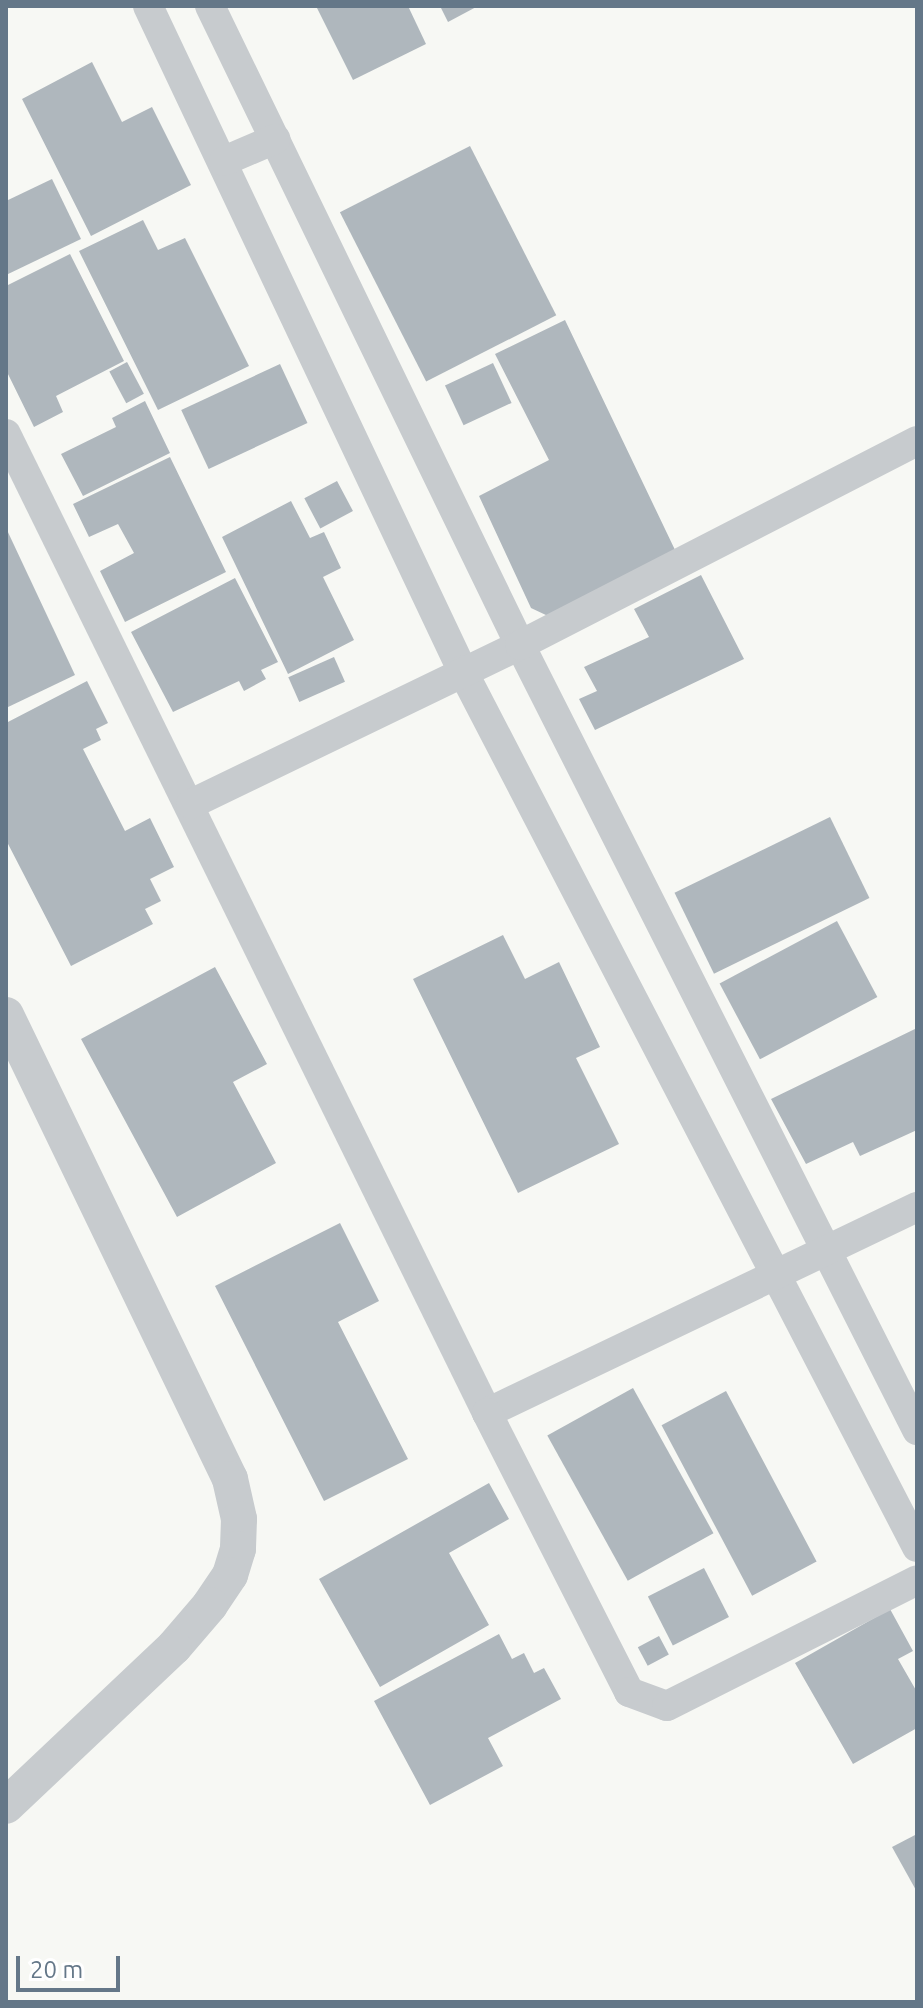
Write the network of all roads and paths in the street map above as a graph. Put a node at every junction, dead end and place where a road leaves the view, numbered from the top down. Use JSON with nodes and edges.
{"nodes":[{"id":1,"x":148,"y":6,"type":"edge"},
{"id":2,"x":210,"y":6,"type":"edge"},
{"id":3,"x":275,"y":139,"type":"junction"},
{"id":4,"x":224,"y":161,"type":"junction"},
{"id":5,"x":6,"y":434,"type":"edge"},
{"id":6,"x":917,"y":441,"type":"edge"},
{"id":7,"x":520,"y":645,"type":"junction"},
{"id":8,"x":462,"y":670,"type":"junction"},
{"id":9,"x":191,"y":804,"type":"junction"},
{"id":10,"x":6,"y":1015,"type":"edge"},
{"id":11,"x":917,"y":1207,"type":"edge"},
{"id":12,"x":823,"y":1253,"type":"junction"},
{"id":13,"x":774,"y":1277,"type":"junction"},
{"id":14,"x":487,"y":1413,"type":"junction"},
{"id":15,"x":917,"y":1430,"type":"edge"},
{"id":16,"x":917,"y":1547,"type":"edge"},
{"id":17,"x":917,"y":1580,"type":"edge"},
{"id":18,"x":6,"y":1806,"type":"edge"}],
"edges":[{"from":1,"to":4,"type":"street"},
{"from":2,"to":3,"type":"street"},
{"from":3,"to":4,"type":"street"},
{"from":3,"to":7,"type":"street"},
{"from":4,"to":8,"type":"street"},
{"from":5,"to":9,"type":"street"},
{"from":6,"to":7,"type":"street"},
{"from":7,"to":8,"type":"street"},
{"from":7,"to":12,"type":"street"},
{"from":8,"to":9,"type":"street"},
{"from":8,"to":13,"type":"street"},
{"from":9,"to":14,"type":"street"},
{"from":10,"to":18,"type":"street"},
{"from":11,"to":12,"type":"street"},
{"from":12,"to":13,"type":"street"},
{"from":12,"to":15,"type":"street"},
{"from":13,"to":14,"type":"street"},
{"from":13,"to":16,"type":"street"},
{"from":14,"to":17,"type":"street"}]}
